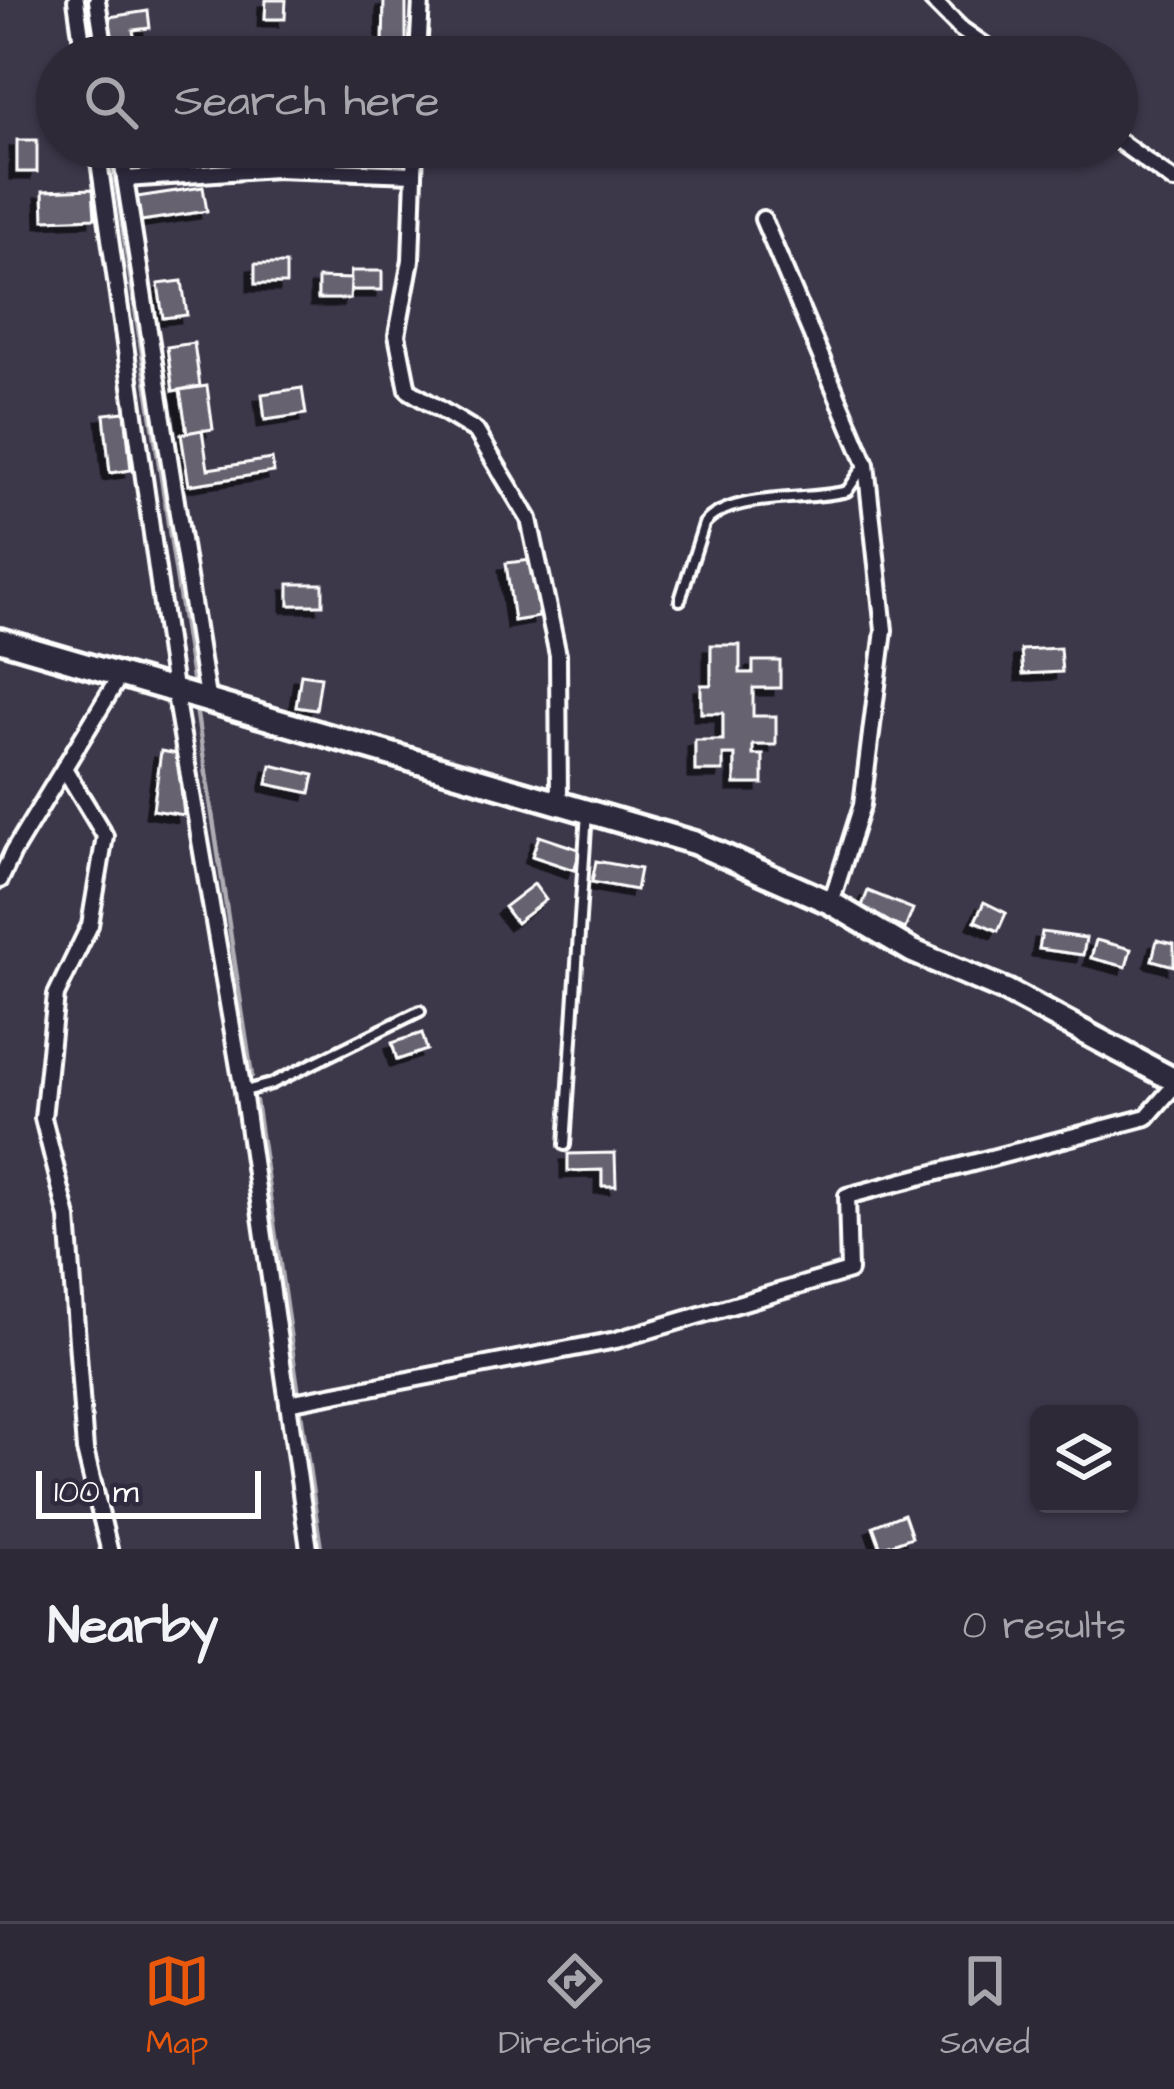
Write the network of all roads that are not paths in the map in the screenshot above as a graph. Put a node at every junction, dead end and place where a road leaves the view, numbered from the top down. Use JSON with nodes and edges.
{"nodes":[{"id":1,"x":76,"y":0,"type":"edge"},
{"id":2,"x":98,"y":0,"type":"edge"},
{"id":3,"x":421,"y":0,"type":"edge"},
{"id":4,"x":932,"y":0,"type":"edge"},
{"id":5,"x":81,"y":36,"type":"edge"},
{"id":6,"x":103,"y":36,"type":"edge"},
{"id":7,"x":419,"y":36,"type":"edge"},
{"id":8,"x":973,"y":36,"type":"edge"},
{"id":9,"x":1138,"y":155,"type":"edge"},
{"id":10,"x":100,"y":168,"type":"edge"},
{"id":11,"x":123,"y":168,"type":"edge"},
{"id":12,"x":414,"y":168,"type":"edge"},
{"id":13,"x":414,"y":174,"type":"junction"},
{"id":14,"x":125,"y":179,"type":"junction"},
{"id":15,"x":1174,"y":181,"type":"edge"},
{"id":16,"x":763,"y":219,"type":"dead end"},
{"id":17,"x":866,"y":464,"type":"junction"},
{"id":18,"x":680,"y":600,"type":"dead end"},
{"id":19,"x":0,"y":640,"type":"edge"},
{"id":20,"x":121,"y":674,"type":"junction"},
{"id":21,"x":188,"y":693,"type":"junction"},
{"id":22,"x":64,"y":768,"type":"junction"},
{"id":23,"x":559,"y":802,"type":"junction"},
{"id":24,"x":587,"y":811,"type":"junction"},
{"id":25,"x":0,"y":880,"type":"edge"},
{"id":26,"x":831,"y":903,"type":"junction"},
{"id":27,"x":420,"y":1010,"type":"dead end"},
{"id":28,"x":1174,"y":1083,"type":"edge"},
{"id":29,"x":243,"y":1091,"type":"junction"},
{"id":30,"x":565,"y":1144,"type":"dead end"},
{"id":31,"x":296,"y":1402,"type":"junction"},
{"id":32,"x":109,"y":1549,"type":"edge"},
{"id":33,"x":309,"y":1549,"type":"edge"}],
"edges":[{"from":1,"to":5,"type":"street"},
{"from":2,"to":6,"type":"street"},
{"from":3,"to":7,"type":"street"},
{"from":4,"to":8,"type":"street"},
{"from":9,"to":15,"type":"street"},
{"from":10,"to":21,"type":"street"},
{"from":11,"to":14,"type":"street"},
{"from":12,"to":13,"type":"street"},
{"from":13,"to":14,"type":"street"},
{"from":13,"to":23,"type":"street"},
{"from":14,"to":21,"type":"street"},
{"from":16,"to":17,"type":"street"},
{"from":17,"to":18,"type":"lane"},
{"from":17,"to":26,"type":"street"},
{"from":19,"to":20,"type":"street"},
{"from":20,"to":21,"type":"street"},
{"from":20,"to":22,"type":"street"},
{"from":21,"to":23,"type":"street"},
{"from":21,"to":29,"type":"street"},
{"from":22,"to":25,"type":"street"},
{"from":22,"to":32,"type":"street"},
{"from":23,"to":24,"type":"street"},
{"from":24,"to":26,"type":"street"},
{"from":24,"to":30,"type":"lane"},
{"from":26,"to":28,"type":"street"},
{"from":27,"to":29,"type":"lane"},
{"from":28,"to":31,"type":"street"},
{"from":29,"to":31,"type":"street"},
{"from":31,"to":33,"type":"street"}]}
